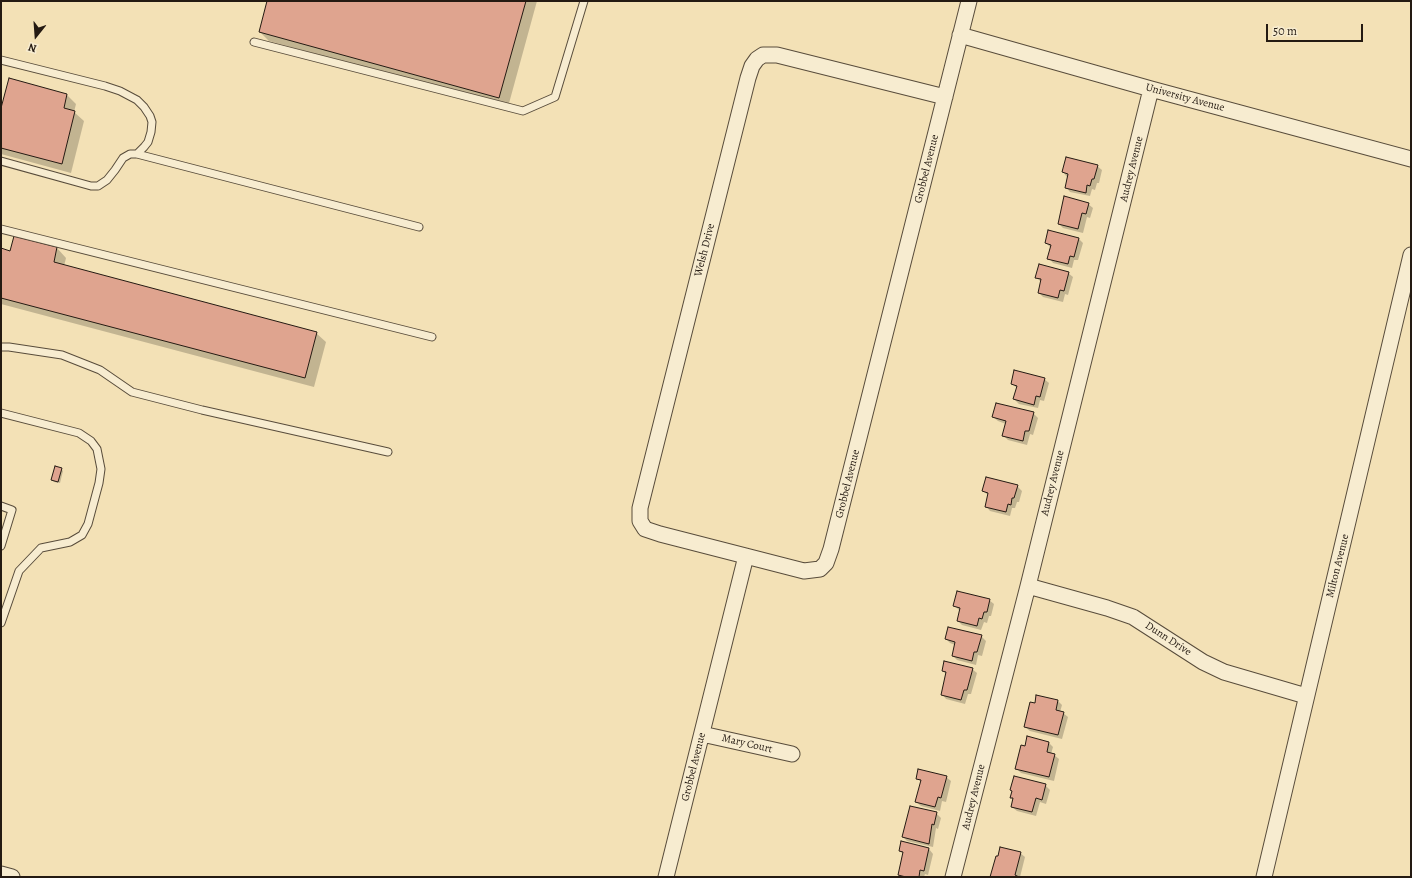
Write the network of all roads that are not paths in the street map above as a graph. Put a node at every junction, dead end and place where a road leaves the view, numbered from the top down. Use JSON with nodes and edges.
{"nodes":[{"id":1,"x":584,"y":1,"type":"edge"},
{"id":2,"x":969,"y":1,"type":"edge"},
{"id":3,"x":960,"y":35,"type":"junction"},
{"id":4,"x":254,"y":42,"type":"dead end"},
{"id":5,"x":1,"y":60,"type":"edge"},
{"id":6,"x":1151,"y":89,"type":"junction"},
{"id":7,"x":945,"y":97,"type":"junction"},
{"id":8,"x":137,"y":154,"type":"junction"},
{"id":9,"x":1411,"y":159,"type":"edge"},
{"id":10,"x":1,"y":161,"type":"edge"},
{"id":11,"x":419,"y":226,"type":"dead end"},
{"id":12,"x":1,"y":229,"type":"edge"},
{"id":13,"x":1411,"y":254,"type":"edge"},
{"id":14,"x":432,"y":337,"type":"dead end"},
{"id":15,"x":1,"y":347,"type":"edge"},
{"id":16,"x":1,"y":413,"type":"edge"},
{"id":17,"x":388,"y":452,"type":"dead end"},
{"id":18,"x":1,"y":506,"type":"edge"},
{"id":19,"x":1,"y":546,"type":"edge"},
{"id":20,"x":746,"y":556,"type":"junction"},
{"id":21,"x":1028,"y":586,"type":"junction"},
{"id":22,"x":1,"y":623,"type":"edge"},
{"id":23,"x":1306,"y":696,"type":"junction"},
{"id":24,"x":702,"y":734,"type":"junction"},
{"id":25,"x":792,"y":754,"type":"dead end"},
{"id":26,"x":1,"y":874,"type":"edge"},
{"id":27,"x":12,"y":877,"type":"edge"},
{"id":28,"x":666,"y":877,"type":"edge"},
{"id":29,"x":954,"y":877,"type":"edge"},
{"id":30,"x":1264,"y":877,"type":"edge"}],
"edges":[{"from":1,"to":4,"type":"lane"},
{"from":2,"to":3,"type":"street","name":"Grobbel Avenue"},
{"from":3,"to":6,"type":"street","name":"University Avenue"},
{"from":3,"to":7,"type":"street","name":"Grobbel Avenue"},
{"from":5,"to":8,"type":"lane"},
{"from":6,"to":9,"type":"street","name":"University Avenue"},
{"from":6,"to":21,"type":"street","name":"Audrey Avenue"},
{"from":7,"to":20,"type":"street","name":"Grobbel Avenue"},
{"from":7,"to":20,"type":"street","name":"Welsh Drive"},
{"from":8,"to":10,"type":"lane"},
{"from":8,"to":11,"type":"lane"},
{"from":12,"to":14,"type":"lane"},
{"from":13,"to":23,"type":"street","name":"Milton Avenue"},
{"from":15,"to":17,"type":"lane"},
{"from":16,"to":22,"type":"lane"},
{"from":18,"to":19,"type":"lane"},
{"from":20,"to":24,"type":"street","name":"Grobbel Avenue"},
{"from":21,"to":23,"type":"street","name":"Dunn Drive"},
{"from":21,"to":29,"type":"street","name":"Audrey Avenue"},
{"from":23,"to":30,"type":"street","name":"Milton Avenue"},
{"from":24,"to":25,"type":"street","name":"Mary Court"},
{"from":24,"to":28,"type":"street","name":"Grobbel Avenue"},
{"from":26,"to":27,"type":"street"}]}
